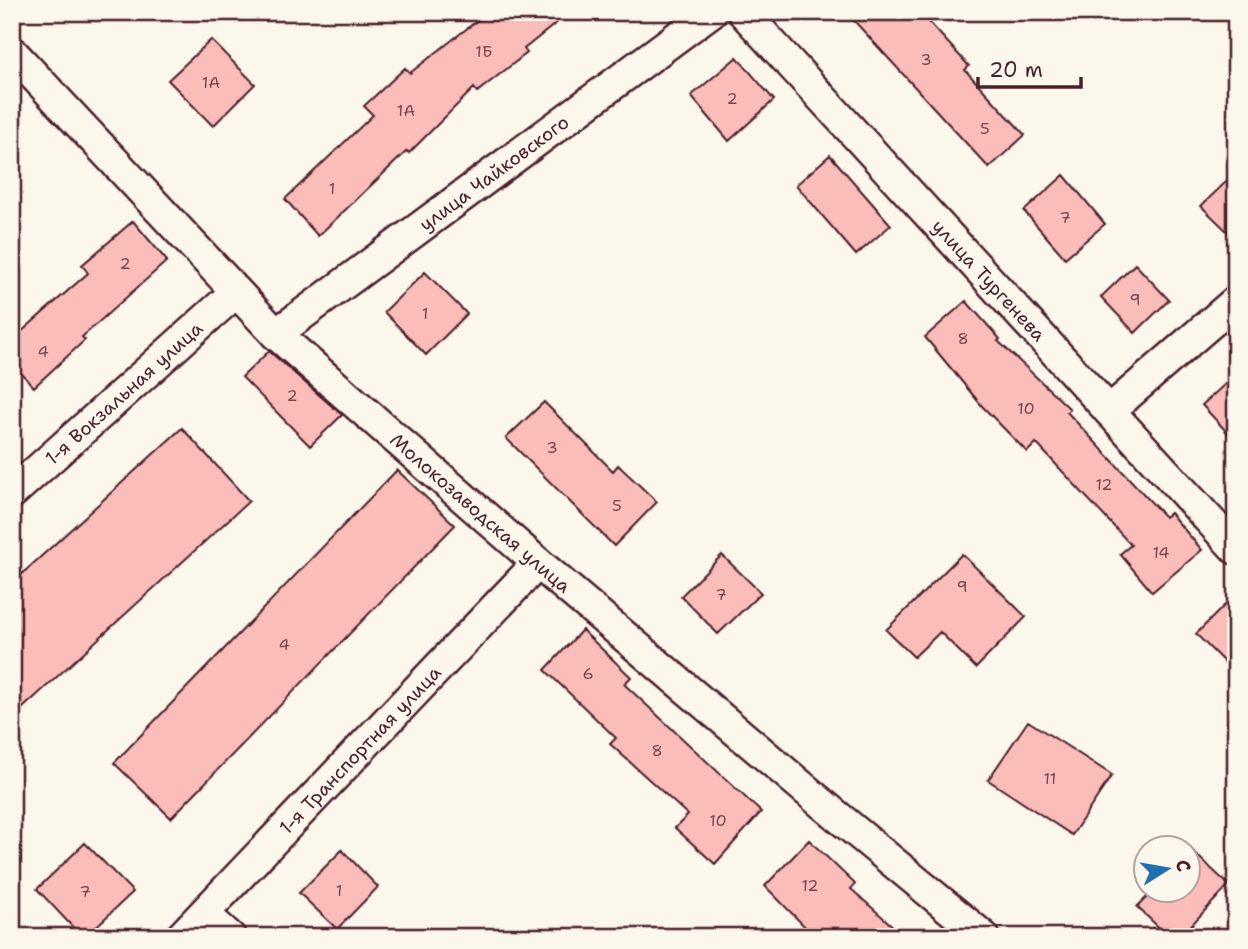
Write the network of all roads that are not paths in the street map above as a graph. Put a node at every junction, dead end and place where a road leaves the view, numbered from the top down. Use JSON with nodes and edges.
{"nodes":[{"id":1,"x":710,"y":12,"type":"edge"},
{"id":2,"x":743,"y":12,"type":"edge"},
{"id":3,"x":12,"y":52,"type":"edge"},
{"id":4,"x":236,"y":292,"type":"junction"},
{"id":5,"x":1236,"y":301,"type":"edge"},
{"id":6,"x":276,"y":334,"type":"junction"},
{"id":7,"x":1109,"y":411,"type":"junction"},
{"id":8,"x":12,"y":493,"type":"edge"},
{"id":9,"x":1236,"y":549,"type":"edge"},
{"id":10,"x":538,"y":563,"type":"junction"},
{"id":11,"x":204,"y":914,"type":"junction"},
{"id":12,"x":181,"y":937,"type":"edge"},
{"id":13,"x":230,"y":937,"type":"edge"},
{"id":14,"x":984,"y":937,"type":"edge"}],
"edges":[{"from":1,"to":6,"type":"street","name":"улица Чайковского"},
{"from":2,"to":7,"type":"street","name":"улица Тургенева"},
{"from":3,"to":4,"type":"street","name":"Молокозаводская улица"},
{"from":4,"to":6,"type":"street","name":"Молокозаводская улица"},
{"from":4,"to":8,"type":"street","name":"1-я Вокзальная улица"},
{"from":5,"to":7,"type":"street"},
{"from":6,"to":10,"type":"street","name":"Молокозаводская улица"},
{"from":7,"to":9,"type":"street","name":"улица Тургенева"},
{"from":10,"to":11,"type":"street","name":"1-я Транспортная улица"},
{"from":10,"to":14,"type":"street","name":"Молокозаводская улица"},
{"from":11,"to":12,"type":"street","name":"1-я Транспортная улица"},
{"from":11,"to":13,"type":"street"}]}
